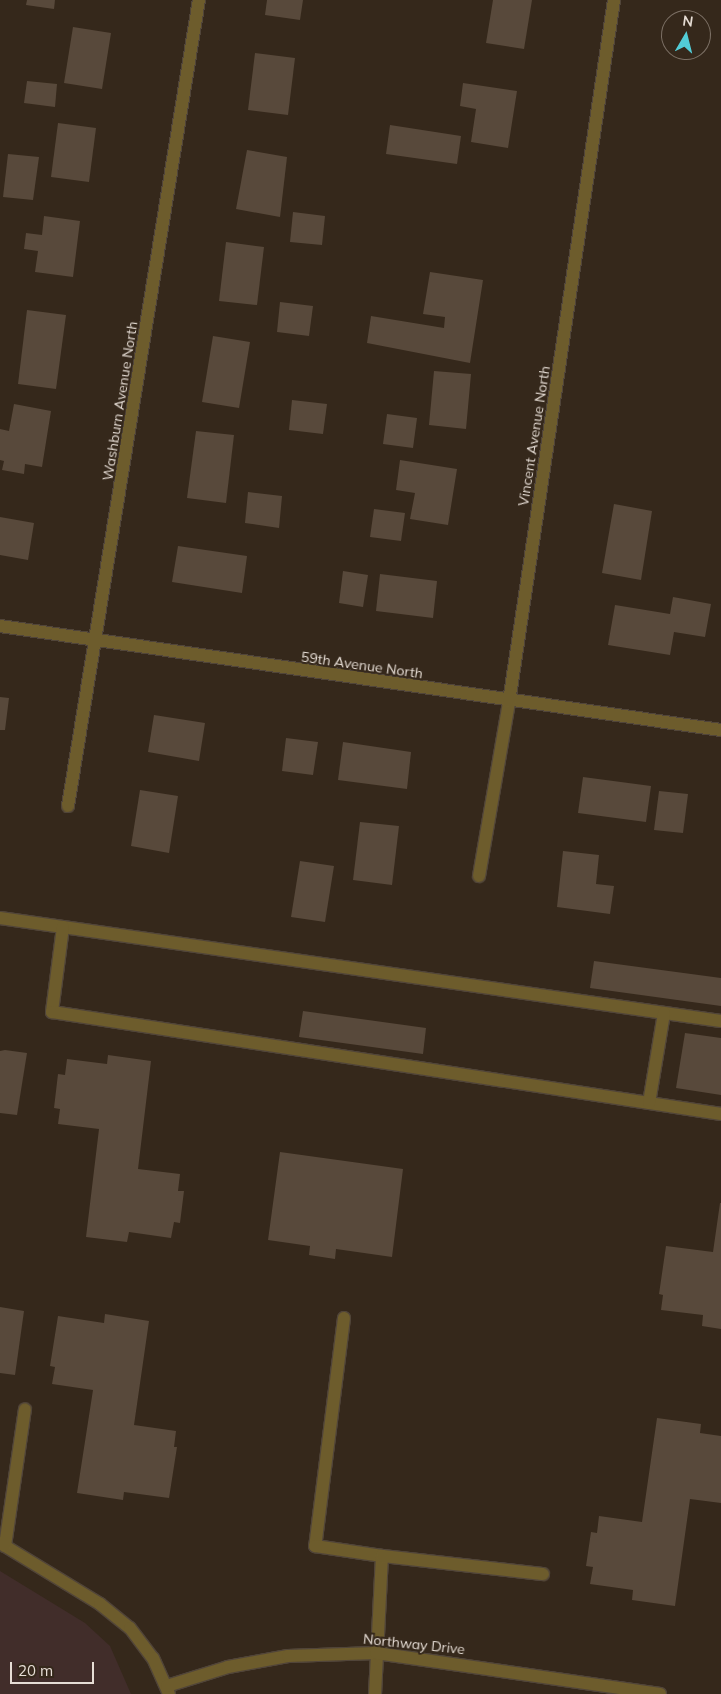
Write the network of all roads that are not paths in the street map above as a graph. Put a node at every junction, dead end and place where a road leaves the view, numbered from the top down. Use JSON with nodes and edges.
{"nodes":[{"id":1,"x":199,"y":0,"type":"edge"},
{"id":2,"x":614,"y":0,"type":"edge"},
{"id":3,"x":0,"y":626,"type":"edge"},
{"id":4,"x":97,"y":641,"type":"junction"},
{"id":5,"x":509,"y":702,"type":"junction"},
{"id":6,"x":721,"y":730,"type":"edge"},
{"id":7,"x":68,"y":806,"type":"dead end"},
{"id":8,"x":479,"y":876,"type":"dead end"},
{"id":9,"x":0,"y":918,"type":"edge"},
{"id":10,"x":63,"y":927,"type":"junction"},
{"id":11,"x":664,"y":1013,"type":"junction"},
{"id":12,"x":721,"y":1021,"type":"edge"},
{"id":13,"x":649,"y":1103,"type":"junction"},
{"id":14,"x":721,"y":1114,"type":"edge"},
{"id":15,"x":344,"y":1318,"type":"dead end"},
{"id":16,"x":25,"y":1409,"type":"dead end"},
{"id":17,"x":3,"y":1545,"type":"edge"},
{"id":18,"x":382,"y":1556,"type":"junction"},
{"id":19,"x":543,"y":1574,"type":"dead end"},
{"id":20,"x":376,"y":1653,"type":"junction"},
{"id":21,"x":168,"y":1690,"type":"edge"},
{"id":22,"x":374,"y":1694,"type":"edge"},
{"id":23,"x":660,"y":1694,"type":"edge"}],
"edges":[{"from":1,"to":4,"type":"street","name":"Washburn Avenue North"},
{"from":2,"to":5,"type":"street","name":"Vincent Avenue North"},
{"from":3,"to":4,"type":"street","name":"59th Avenue North"},
{"from":4,"to":5,"type":"street","name":"59th Avenue North"},
{"from":4,"to":7,"type":"street","name":"Washburn Avenue North"},
{"from":5,"to":6,"type":"street","name":"59th Avenue North"},
{"from":5,"to":8,"type":"street","name":"Vincent Avenue North"},
{"from":9,"to":10,"type":"street"},
{"from":10,"to":11,"type":"street"},
{"from":10,"to":13,"type":"street"},
{"from":11,"to":12,"type":"street"},
{"from":11,"to":13,"type":"street"},
{"from":13,"to":14,"type":"street"},
{"from":15,"to":18,"type":"street"},
{"from":16,"to":17,"type":"street"},
{"from":17,"to":21,"type":"street","name":"Northway Drive"},
{"from":18,"to":19,"type":"street"},
{"from":18,"to":20,"type":"street"},
{"from":20,"to":21,"type":"street","name":"Northway Drive"},
{"from":20,"to":22,"type":"street"},
{"from":20,"to":23,"type":"street","name":"Northway Drive"}]}
